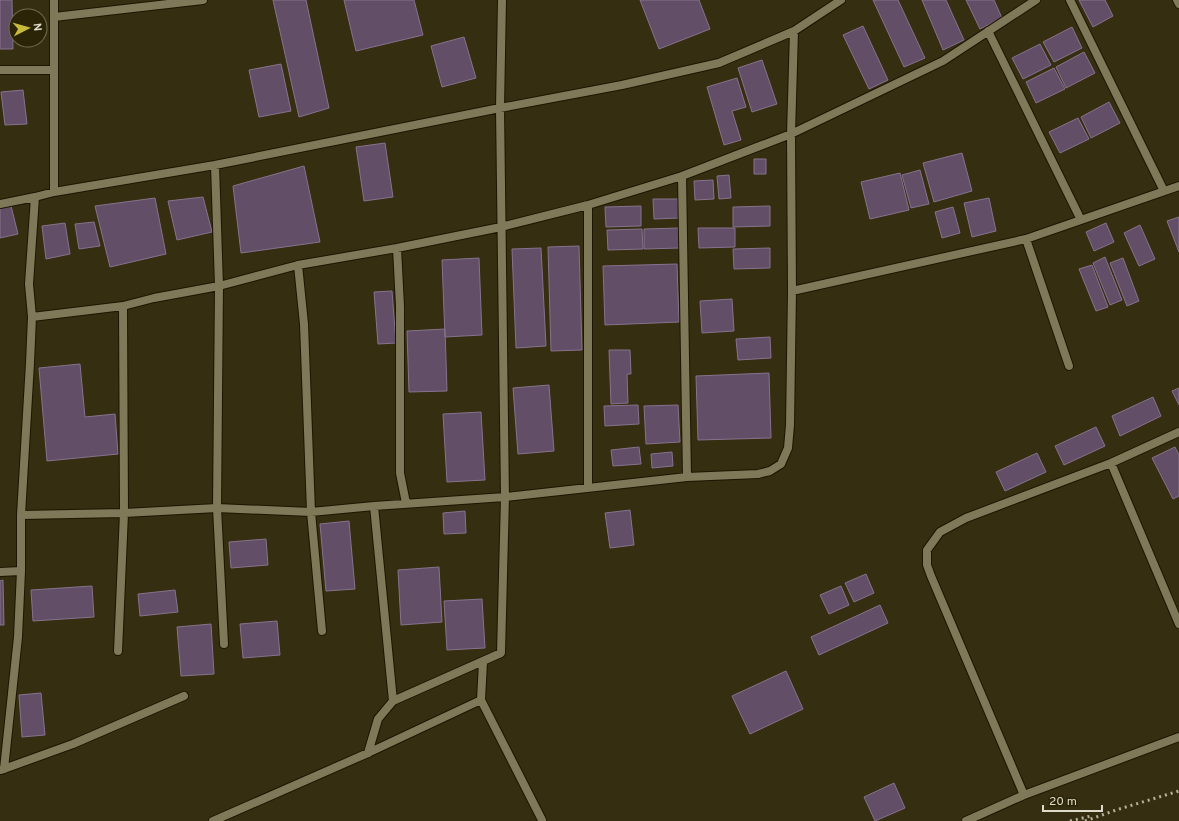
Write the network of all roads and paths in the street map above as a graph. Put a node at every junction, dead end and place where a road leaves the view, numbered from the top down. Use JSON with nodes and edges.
{"nodes":[{"id":1,"x":54,"y":0,"type":"edge"},
{"id":2,"x":203,"y":0,"type":"edge"},
{"id":3,"x":502,"y":0,"type":"edge"},
{"id":4,"x":841,"y":0,"type":"edge"},
{"id":5,"x":1036,"y":0,"type":"edge"},
{"id":6,"x":1070,"y":0,"type":"edge"},
{"id":7,"x":1177,"y":0,"type":"edge"},
{"id":8,"x":1179,"y":4,"type":"edge"},
{"id":9,"x":54,"y":17,"type":"junction"},
{"id":10,"x":794,"y":30,"type":"junction"},
{"id":11,"x":988,"y":31,"type":"junction"},
{"id":12,"x":0,"y":70,"type":"edge"},
{"id":13,"x":54,"y":70,"type":"junction"},
{"id":14,"x":500,"y":108,"type":"junction"},
{"id":15,"x":791,"y":134,"type":"junction"},
{"id":16,"x":215,"y":165,"type":"junction"},
{"id":17,"x":682,"y":176,"type":"junction"},
{"id":18,"x":1179,"y":186,"type":"edge"},
{"id":19,"x":1164,"y":191,"type":"junction"},
{"id":20,"x":54,"y":192,"type":"junction"},
{"id":21,"x":35,"y":197,"type":"junction"},
{"id":22,"x":0,"y":204,"type":"edge"},
{"id":23,"x":588,"y":205,"type":"junction"},
{"id":24,"x":1081,"y":220,"type":"junction"},
{"id":25,"x":501,"y":227,"type":"junction"},
{"id":26,"x":1026,"y":239,"type":"junction"},
{"id":27,"x":397,"y":248,"type":"junction"},
{"id":28,"x":298,"y":265,"type":"junction"},
{"id":29,"x":219,"y":286,"type":"junction"},
{"id":30,"x":792,"y":291,"type":"junction"},
{"id":31,"x":123,"y":306,"type":"junction"},
{"id":32,"x":32,"y":317,"type":"junction"},
{"id":33,"x":1069,"y":366,"type":"dead end"},
{"id":34,"x":1179,"y":432,"type":"edge"},
{"id":35,"x":1111,"y":463,"type":"junction"},
{"id":36,"x":687,"y":477,"type":"junction"},
{"id":37,"x":588,"y":487,"type":"junction"},
{"id":38,"x":505,"y":497,"type":"junction"},
{"id":39,"x":406,"y":503,"type":"junction"},
{"id":40,"x":374,"y":506,"type":"junction"},
{"id":41,"x":217,"y":508,"type":"junction"},
{"id":42,"x":311,"y":512,"type":"junction"},
{"id":43,"x":124,"y":513,"type":"junction"},
{"id":44,"x":21,"y":514,"type":"junction"},
{"id":45,"x":21,"y":571,"type":"junction"},
{"id":46,"x":0,"y":572,"type":"edge"},
{"id":47,"x":1179,"y":624,"type":"edge"},
{"id":48,"x":322,"y":631,"type":"dead end"},
{"id":49,"x":224,"y":644,"type":"dead end"},
{"id":50,"x":118,"y":651,"type":"dead end"},
{"id":51,"x":482,"y":662,"type":"junction"},
{"id":52,"x":184,"y":696,"type":"dead end"},
{"id":53,"x":481,"y":700,"type":"junction"},
{"id":54,"x":393,"y":701,"type":"junction"},
{"id":55,"x":1179,"y":737,"type":"edge"},
{"id":56,"x":368,"y":753,"type":"junction"},
{"id":57,"x":2,"y":769,"type":"edge"},
{"id":58,"x":1024,"y":795,"type":"junction"},
{"id":59,"x":542,"y":820,"type":"dead end"},
{"id":60,"x":213,"y":821,"type":"edge"},
{"id":61,"x":966,"y":821,"type":"edge"}],
"edges":[{"from":1,"to":9,"type":"street"},
{"from":2,"to":9,"type":"street"},
{"from":3,"to":14,"type":"street"},
{"from":4,"to":10,"type":"street"},
{"from":5,"to":11,"type":"street"},
{"from":6,"to":19,"type":"street"},
{"from":7,"to":8,"type":"street"},
{"from":9,"to":13,"type":"street"},
{"from":10,"to":14,"type":"street"},
{"from":10,"to":15,"type":"street"},
{"from":11,"to":15,"type":"street"},
{"from":11,"to":24,"type":"street"},
{"from":12,"to":13,"type":"street"},
{"from":13,"to":20,"type":"street"},
{"from":14,"to":16,"type":"street"},
{"from":14,"to":25,"type":"street"},
{"from":15,"to":17,"type":"street"},
{"from":15,"to":30,"type":"street"},
{"from":16,"to":20,"type":"street"},
{"from":16,"to":29,"type":"street"},
{"from":17,"to":23,"type":"street"},
{"from":17,"to":36,"type":"street"},
{"from":18,"to":19,"type":"street"},
{"from":19,"to":24,"type":"street"},
{"from":20,"to":21,"type":"street"},
{"from":21,"to":22,"type":"street"},
{"from":21,"to":32,"type":"street"},
{"from":23,"to":25,"type":"street"},
{"from":23,"to":37,"type":"street"},
{"from":24,"to":26,"type":"street"},
{"from":25,"to":27,"type":"street"},
{"from":25,"to":38,"type":"street"},
{"from":26,"to":30,"type":"street"},
{"from":26,"to":33,"type":"street"},
{"from":27,"to":28,"type":"street"},
{"from":27,"to":39,"type":"street"},
{"from":28,"to":29,"type":"street"},
{"from":28,"to":42,"type":"street"},
{"from":29,"to":31,"type":"street"},
{"from":29,"to":41,"type":"street"},
{"from":30,"to":36,"type":"street"},
{"from":31,"to":32,"type":"street"},
{"from":31,"to":43,"type":"street"},
{"from":32,"to":44,"type":"street"},
{"from":34,"to":35,"type":"street"},
{"from":35,"to":47,"type":"street"},
{"from":35,"to":58,"type":"street"},
{"from":36,"to":37,"type":"street"},
{"from":37,"to":38,"type":"street"},
{"from":38,"to":39,"type":"street"},
{"from":38,"to":51,"type":"street"},
{"from":39,"to":40,"type":"street"},
{"from":40,"to":42,"type":"street"},
{"from":40,"to":54,"type":"street"},
{"from":41,"to":42,"type":"street"},
{"from":41,"to":43,"type":"street"},
{"from":41,"to":49,"type":"street"},
{"from":42,"to":48,"type":"street"},
{"from":43,"to":44,"type":"street"},
{"from":43,"to":50,"type":"street"},
{"from":44,"to":45,"type":"street"},
{"from":45,"to":46,"type":"street"},
{"from":45,"to":57,"type":"street"},
{"from":51,"to":53,"type":"street"},
{"from":51,"to":54,"type":"street"},
{"from":52,"to":57,"type":"street"},
{"from":53,"to":56,"type":"street"},
{"from":53,"to":59,"type":"street"},
{"from":54,"to":56,"type":"street"},
{"from":55,"to":58,"type":"street"},
{"from":56,"to":60,"type":"street"},
{"from":58,"to":61,"type":"street"}]}
